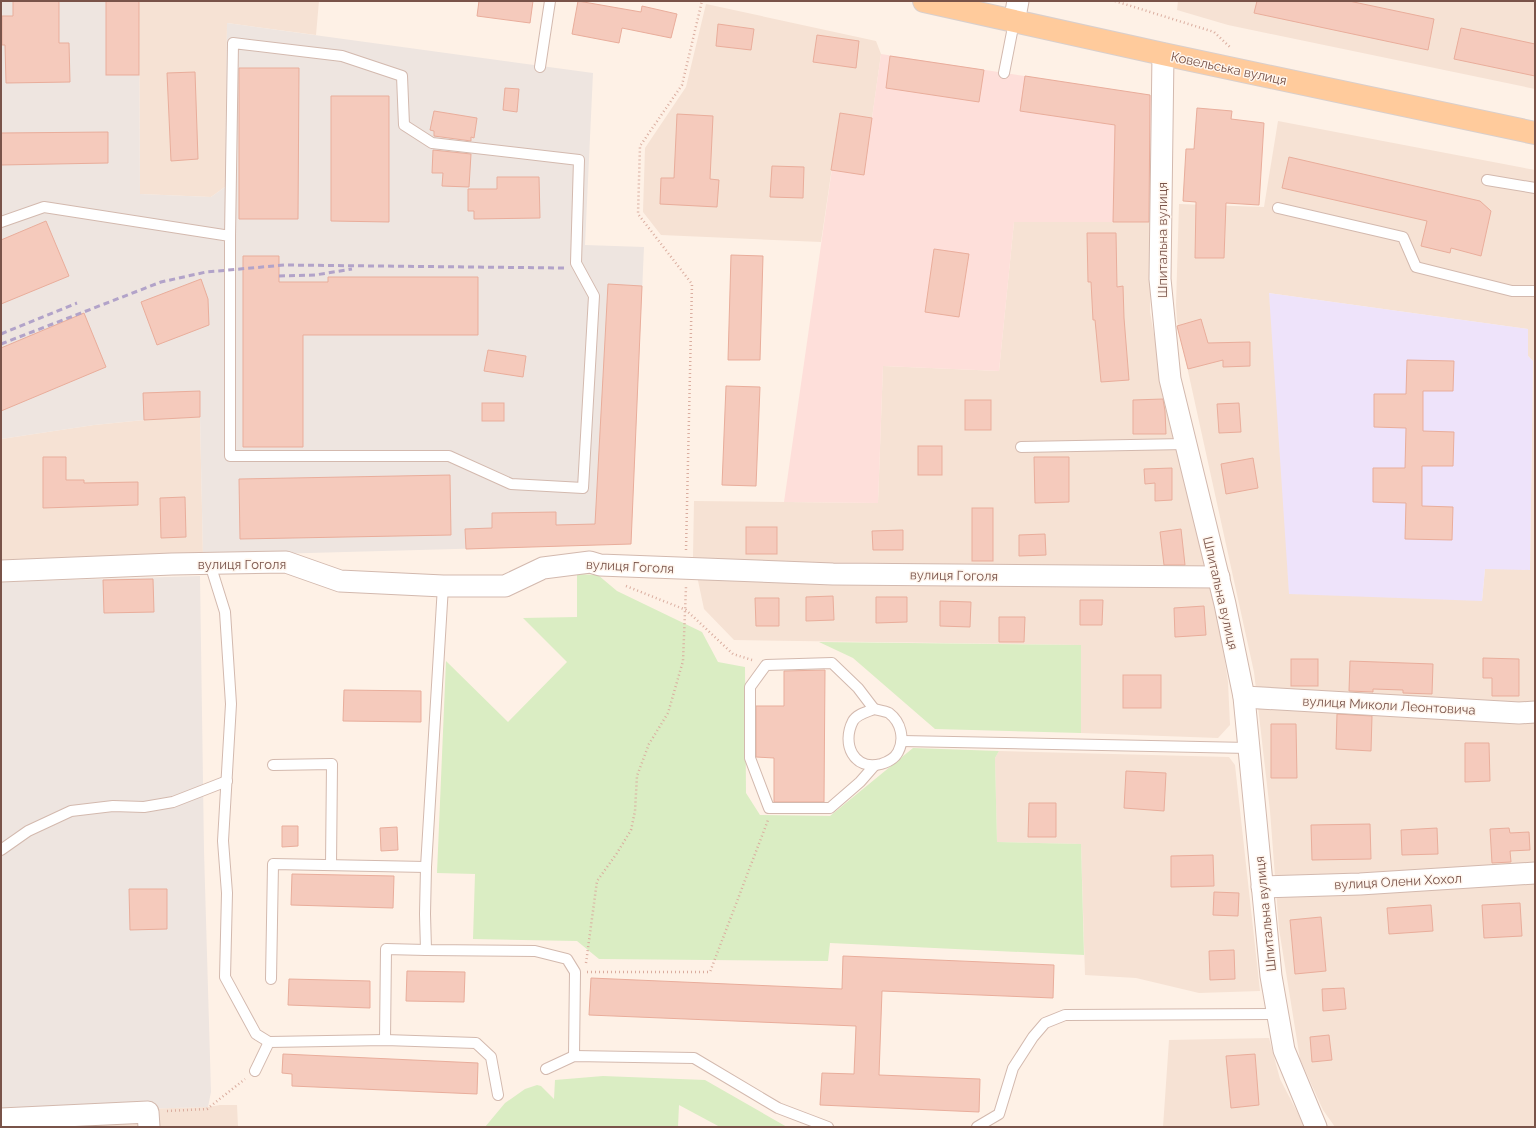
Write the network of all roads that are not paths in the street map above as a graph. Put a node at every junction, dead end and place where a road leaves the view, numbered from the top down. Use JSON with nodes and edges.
{"nodes":[{"id":1,"x":550,"y":1,"type":"edge"},
{"id":2,"x":924,"y":1,"type":"edge"},
{"id":3,"x":1016,"y":11,"type":"edge"},
{"id":4,"x":1163,"y":54,"type":"junction"},
{"id":5,"x":540,"y":67,"type":"dead end"},
{"id":6,"x":1004,"y":73,"type":"dead end"},
{"id":7,"x":1535,"y":133,"type":"edge"},
{"id":8,"x":1487,"y":180,"type":"dead end"},
{"id":9,"x":1535,"y":188,"type":"edge"},
{"id":10,"x":1278,"y":208,"type":"dead end"},
{"id":11,"x":1,"y":222,"type":"edge"},
{"id":12,"x":230,"y":236,"type":"junction"},
{"id":13,"x":1535,"y":292,"type":"edge"},
{"id":14,"x":1186,"y":444,"type":"junction"},
{"id":15,"x":1021,"y":446,"type":"dead end"},
{"id":16,"x":210,"y":564,"type":"junction"},
{"id":17,"x":1,"y":571,"type":"edge"},
{"id":18,"x":1219,"y":577,"type":"junction"},
{"id":19,"x":443,"y":586,"type":"junction"},
{"id":20,"x":1244,"y":697,"type":"junction"},
{"id":21,"x":874,"y":709,"type":"junction"},
{"id":22,"x":1535,"y":712,"type":"edge"},
{"id":23,"x":902,"y":741,"type":"junction"},
{"id":24,"x":1249,"y":748,"type":"junction"},
{"id":25,"x":273,"y":765,"type":"dead end"},
{"id":26,"x":874,"y":766,"type":"junction"},
{"id":27,"x":227,"y":781,"type":"junction"},
{"id":28,"x":1,"y":850,"type":"edge"},
{"id":29,"x":331,"y":865,"type":"junction"},
{"id":30,"x":426,"y":867,"type":"junction"},
{"id":31,"x":1535,"y":873,"type":"edge"},
{"id":32,"x":1262,"y":887,"type":"junction"},
{"id":33,"x":426,"y":950,"type":"junction"},
{"id":34,"x":271,"y":979,"type":"dead end"},
{"id":35,"x":1277,"y":1014,"type":"junction"},
{"id":36,"x":385,"y":1040,"type":"junction"},
{"id":37,"x":269,"y":1042,"type":"junction"},
{"id":38,"x":574,"y":1056,"type":"junction"},
{"id":39,"x":546,"y":1070,"type":"dead end"},
{"id":40,"x":255,"y":1071,"type":"road end"},
{"id":41,"x":498,"y":1095,"type":"dead end"},
{"id":42,"x":1,"y":1119,"type":"edge"},
{"id":43,"x":149,"y":1120,"type":"edge"},
{"id":44,"x":828,"y":1127,"type":"edge"},
{"id":45,"x":977,"y":1127,"type":"edge"},
{"id":46,"x":1316,"y":1127,"type":"edge"}],
"edges":[{"from":1,"to":5,"type":"lane"},
{"from":2,"to":3,"type":"main road","name":"Ковельська вулиця"},
{"from":3,"to":4,"type":"main road","name":"Ковельська вулиця"},
{"from":3,"to":6,"type":"lane"},
{"from":4,"to":7,"type":"main road","name":"Ковельська вулиця"},
{"from":4,"to":14,"type":"street","name":"Шпитальна вулиця"},
{"from":8,"to":9,"type":"lane"},
{"from":10,"to":13,"type":"lane"},
{"from":11,"to":12,"type":"lane"},
{"from":12,"to":12,"type":"lane"},
{"from":14,"to":15,"type":"lane"},
{"from":14,"to":18,"type":"street","name":"Шпитальна вулиця"},
{"from":16,"to":17,"type":"street","name":"вулиця Гоголя"},
{"from":16,"to":19,"type":"street","name":"вулиця Гоголя"},
{"from":16,"to":27,"type":"lane"},
{"from":18,"to":19,"type":"street","name":"вулиця Гоголя"},
{"from":18,"to":20,"type":"street","name":"Шпитальна вулиця"},
{"from":19,"to":30,"type":"lane"},
{"from":20,"to":22,"type":"street","name":"вулиця Миколи Леонтовича"},
{"from":20,"to":24,"type":"street","name":"Шпитальна вулиця"},
{"from":21,"to":23,"type":"lane"},
{"from":21,"to":26,"type":"lane"},
{"from":21,"to":26,"type":"lane"},
{"from":23,"to":24,"type":"lane"},
{"from":23,"to":26,"type":"lane"},
{"from":24,"to":32,"type":"street","name":"Шпитальна вулиця"},
{"from":25,"to":29,"type":"lane"},
{"from":27,"to":28,"type":"lane"},
{"from":27,"to":37,"type":"lane"},
{"from":29,"to":30,"type":"lane"},
{"from":29,"to":34,"type":"lane"},
{"from":30,"to":33,"type":"lane"},
{"from":31,"to":32,"type":"street","name":"вулиця Олени Хохол"},
{"from":32,"to":35,"type":"street","name":"Шпитальна вулиця"},
{"from":33,"to":36,"type":"lane"},
{"from":33,"to":38,"type":"lane"},
{"from":35,"to":45,"type":"lane"},
{"from":35,"to":46,"type":"street","name":"Шпитальна вулиця"},
{"from":36,"to":37,"type":"lane"},
{"from":36,"to":41,"type":"lane"},
{"from":37,"to":40,"type":"lane"},
{"from":38,"to":39,"type":"lane"},
{"from":38,"to":44,"type":"lane"},
{"from":42,"to":43,"type":"street"}]}
